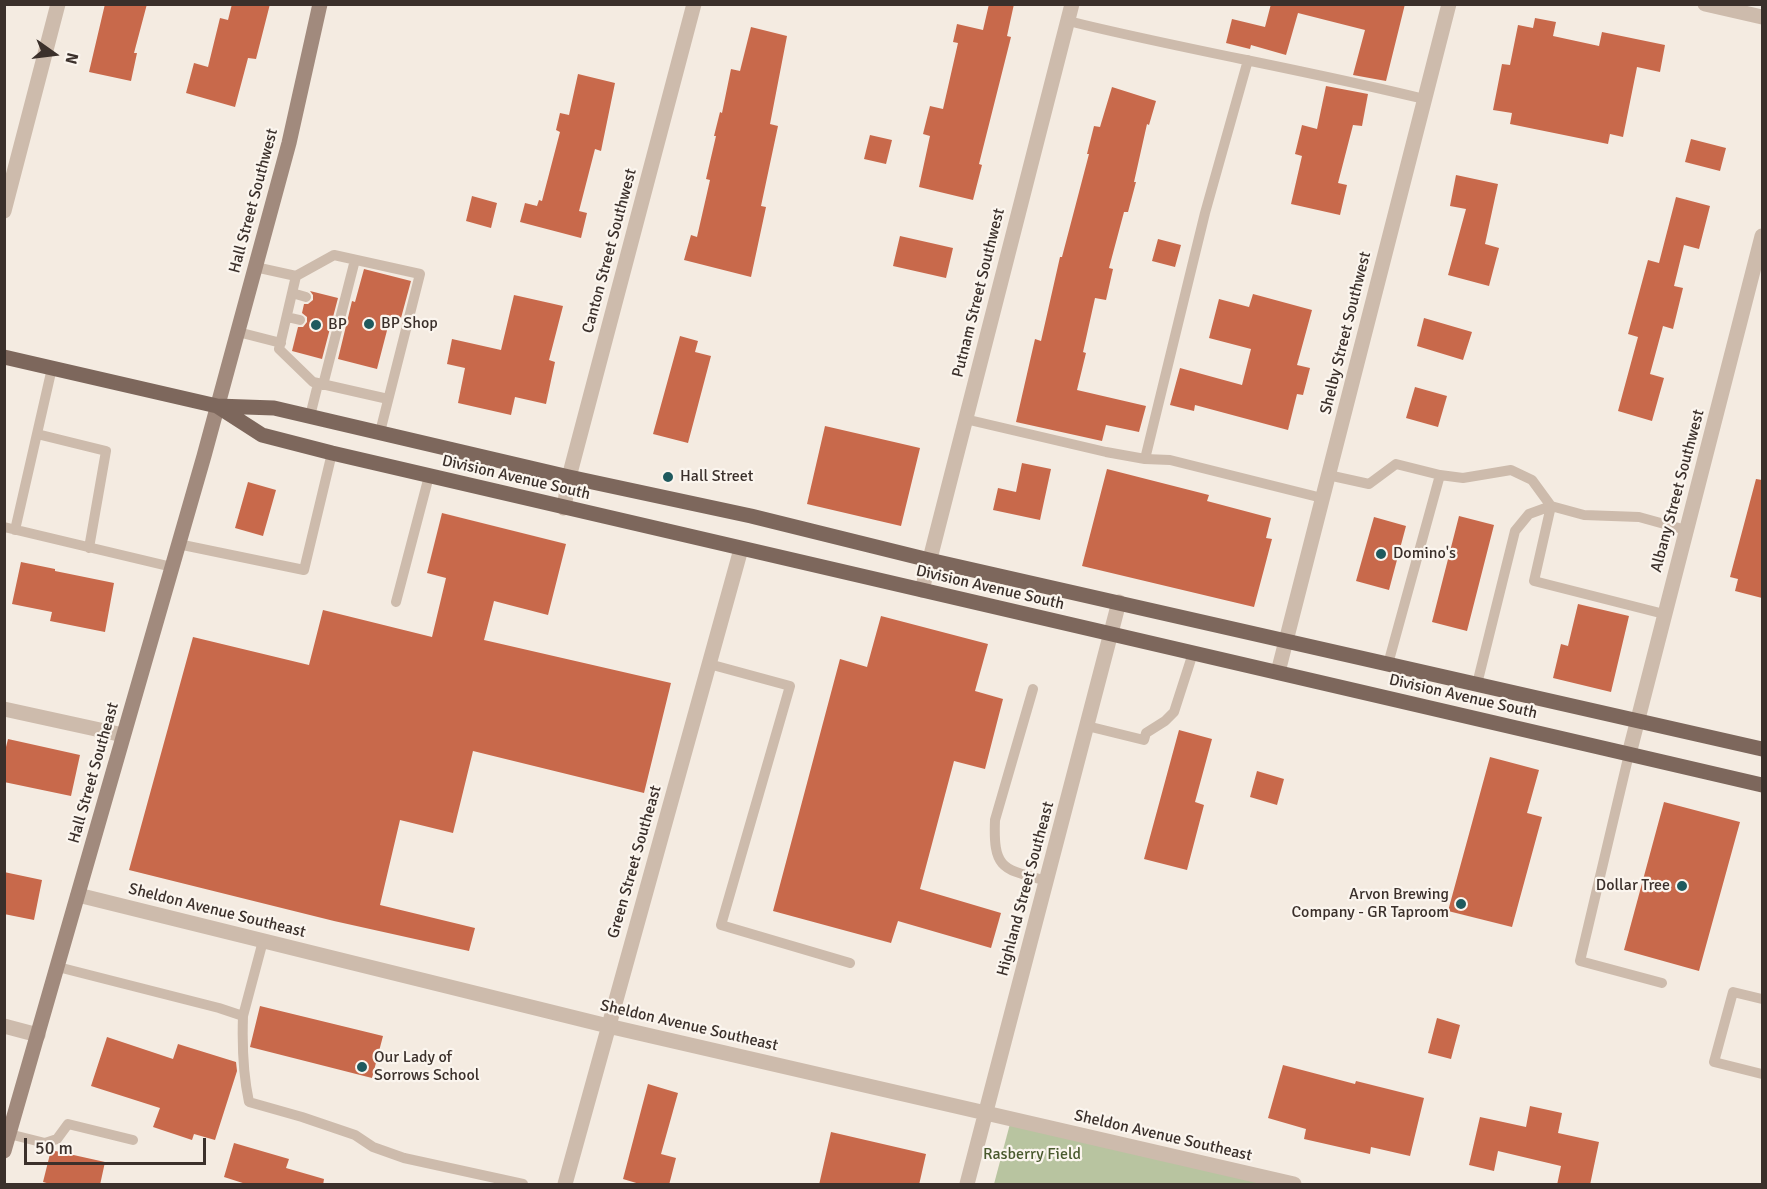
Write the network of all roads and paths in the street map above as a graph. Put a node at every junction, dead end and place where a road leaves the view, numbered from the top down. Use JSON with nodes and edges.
{"nodes":[{"id":1,"x":58,"y":4,"type":"edge"},
{"id":2,"x":321,"y":4,"type":"edge"},
{"id":3,"x":694,"y":4,"type":"edge"},
{"id":4,"x":1072,"y":4,"type":"edge"},
{"id":5,"x":1449,"y":4,"type":"edge"},
{"id":6,"x":1705,"y":4,"type":"edge"},
{"id":7,"x":1762,"y":17,"type":"edge"},
{"id":8,"x":1068,"y":21,"type":"junction"},
{"id":9,"x":1248,"y":60,"type":"junction"},
{"id":10,"x":1424,"y":99,"type":"junction"},
{"id":11,"x":5,"y":207,"type":"edge"},
{"id":12,"x":1762,"y":236,"type":"edge"},
{"id":13,"x":355,"y":260,"type":"junction"},
{"id":14,"x":255,"y":267,"type":"junction"},
{"id":15,"x":296,"y":276,"type":"junction"},
{"id":16,"x":292,"y":293,"type":"junction"},
{"id":17,"x":306,"y":297,"type":"dead end"},
{"id":18,"x":287,"y":317,"type":"junction"},
{"id":19,"x":300,"y":320,"type":"dead end"},
{"id":20,"x":238,"y":332,"type":"junction"},
{"id":21,"x":295,"y":339,"type":"dead end"},
{"id":22,"x":281,"y":340,"type":"junction"},
{"id":23,"x":4,"y":357,"type":"edge"},
{"id":24,"x":52,"y":368,"type":"junction"},
{"id":25,"x":320,"y":384,"type":"junction"},
{"id":26,"x":388,"y":399,"type":"junction"},
{"id":27,"x":217,"y":406,"type":"junction"},
{"id":28,"x":310,"y":416,"type":"junction"},
{"id":29,"x":965,"y":419,"type":"junction"},
{"id":30,"x":380,"y":432,"type":"junction"},
{"id":31,"x":37,"y":434,"type":"junction"},
{"id":32,"x":332,"y":453,"type":"junction"},
{"id":33,"x":1145,"y":459,"type":"junction"},
{"id":34,"x":1328,"y":475,"type":"junction"},
{"id":35,"x":1440,"y":475,"type":"junction"},
{"id":36,"x":429,"y":476,"type":"junction"},
{"id":37,"x":569,"y":477,"type":"junction"},
{"id":38,"x":1322,"y":498,"type":"junction"},
{"id":39,"x":1551,"y":506,"type":"junction"},
{"id":40,"x":564,"y":508,"type":"junction"},
{"id":41,"x":10,"y":529,"type":"edge"},
{"id":42,"x":1686,"y":530,"type":"junction"},
{"id":43,"x":178,"y":544,"type":"junction"},
{"id":44,"x":89,"y":548,"type":"junction"},
{"id":45,"x":741,"y":549,"type":"junction"},
{"id":46,"x":929,"y":560,"type":"junction"},
{"id":47,"x":172,"y":567,"type":"junction"},
{"id":48,"x":922,"y":590,"type":"junction"},
{"id":49,"x":396,"y":602,"type":"dead end"},
{"id":50,"x":1119,"y":602,"type":"junction"},
{"id":51,"x":1664,"y":614,"type":"junction"},
{"id":52,"x":1111,"y":634,"type":"junction"},
{"id":53,"x":1285,"y":642,"type":"junction"},
{"id":54,"x":1193,"y":653,"type":"junction"},
{"id":55,"x":709,"y":664,"type":"junction"},
{"id":56,"x":1388,"y":664,"type":"junction"},
{"id":57,"x":1278,"y":672,"type":"junction"},
{"id":58,"x":1477,"y":684,"type":"junction"},
{"id":59,"x":1033,"y":689,"type":"dead end"},
{"id":60,"x":4,"y":709,"type":"edge"},
{"id":61,"x":1637,"y":719,"type":"junction"},
{"id":62,"x":1087,"y":726,"type":"junction"},
{"id":63,"x":123,"y":735,"type":"junction"},
{"id":64,"x":1762,"y":749,"type":"edge"},
{"id":65,"x":1629,"y":754,"type":"junction"},
{"id":66,"x":1762,"y":785,"type":"edge"},
{"id":67,"x":1047,"y":881,"type":"junction"},
{"id":68,"x":78,"y":895,"type":"junction"},
{"id":69,"x":263,"y":941,"type":"junction"},
{"id":70,"x":850,"y":963,"type":"dead end"},
{"id":71,"x":58,"y":967,"type":"junction"},
{"id":72,"x":1662,"y":983,"type":"dead end"},
{"id":73,"x":1762,"y":999,"type":"edge"},
{"id":74,"x":243,"y":1016,"type":"junction"},
{"id":75,"x":4,"y":1026,"type":"edge"},
{"id":76,"x":608,"y":1026,"type":"junction"},
{"id":77,"x":38,"y":1035,"type":"junction"},
{"id":78,"x":1762,"y":1074,"type":"edge"},
{"id":79,"x":986,"y":1115,"type":"junction"},
{"id":80,"x":9,"y":1134,"type":"junction"},
{"id":81,"x":133,"y":1140,"type":"dead end"},
{"id":82,"x":4,"y":1150,"type":"edge"},
{"id":83,"x":1237,"y":1178,"type":"edge"},
{"id":84,"x":524,"y":1185,"type":"edge"},
{"id":85,"x":565,"y":1185,"type":"edge"},
{"id":86,"x":967,"y":1185,"type":"edge"},
{"id":87,"x":1294,"y":1185,"type":"edge"}],
"edges":[{"from":1,"to":11,"type":"street"},
{"from":2,"to":14,"type":"main road","name":"Hall Street Southwest"},
{"from":3,"to":37,"type":"street","name":"Canton Street Southwest"},
{"from":4,"to":8,"type":"street","name":"Putnam Street Southwest"},
{"from":5,"to":10,"type":"street","name":"Shelby Street Southwest"},
{"from":6,"to":7,"type":"street"},
{"from":8,"to":9,"type":"lane"},
{"from":8,"to":29,"type":"street","name":"Putnam Street Southwest"},
{"from":9,"to":10,"type":"lane"},
{"from":9,"to":33,"type":"lane"},
{"from":10,"to":34,"type":"street","name":"Shelby Street Southwest"},
{"from":12,"to":42,"type":"street","name":"Albany Street Southwest"},
{"from":13,"to":15,"type":"lane"},
{"from":13,"to":25,"type":"lane"},
{"from":13,"to":26,"type":"lane"},
{"from":14,"to":15,"type":"lane"},
{"from":14,"to":20,"type":"main road","name":"Hall Street Southwest"},
{"from":15,"to":16,"type":"lane"},
{"from":16,"to":17,"type":"lane"},
{"from":16,"to":18,"type":"lane"},
{"from":18,"to":19,"type":"lane"},
{"from":18,"to":22,"type":"lane"},
{"from":20,"to":22,"type":"lane"},
{"from":20,"to":27,"type":"main road","name":"Hall Street Southwest"},
{"from":21,"to":22,"type":"lane"},
{"from":22,"to":25,"type":"lane"},
{"from":23,"to":24,"type":"main road","name":"Division Avenue South"},
{"from":24,"to":27,"type":"main road","name":"Division Avenue South"},
{"from":24,"to":31,"type":"lane"},
{"from":25,"to":26,"type":"lane"},
{"from":25,"to":28,"type":"lane"},
{"from":26,"to":30,"type":"lane"},
{"from":27,"to":28,"type":"main road","name":"Division Avenue South"},
{"from":27,"to":32,"type":"main road","name":"Division Avenue South"},
{"from":27,"to":43,"type":"main road","name":"Hall Street Southeast"},
{"from":28,"to":30,"type":"main road","name":"Division Avenue South"},
{"from":29,"to":33,"type":"lane"},
{"from":29,"to":46,"type":"street","name":"Putnam Street Southwest"},
{"from":30,"to":37,"type":"main road","name":"Division Avenue South"},
{"from":31,"to":41,"type":"lane"},
{"from":31,"to":44,"type":"lane"},
{"from":32,"to":36,"type":"main road","name":"Division Avenue South"},
{"from":32,"to":43,"type":"lane"},
{"from":33,"to":38,"type":"lane"},
{"from":34,"to":35,"type":"lane"},
{"from":34,"to":38,"type":"street","name":"Shelby Street Southwest"},
{"from":35,"to":39,"type":"lane"},
{"from":35,"to":56,"type":"lane"},
{"from":36,"to":40,"type":"main road","name":"Division Avenue South"},
{"from":36,"to":49,"type":"lane"},
{"from":37,"to":40,"type":"street","name":"Canton Street Southwest"},
{"from":37,"to":46,"type":"main road","name":"Division Avenue South"},
{"from":38,"to":53,"type":"street","name":"Shelby Street Southwest"},
{"from":39,"to":42,"type":"lane"},
{"from":39,"to":51,"type":"lane"},
{"from":39,"to":58,"type":"lane"},
{"from":40,"to":45,"type":"main road","name":"Division Avenue South"},
{"from":41,"to":44,"type":"lane"},
{"from":42,"to":51,"type":"street","name":"Albany Street Southwest"},
{"from":43,"to":47,"type":"main road","name":"Hall Street Southeast"},
{"from":44,"to":47,"type":"lane"},
{"from":45,"to":48,"type":"main road","name":"Division Avenue South"},
{"from":45,"to":55,"type":"street","name":"Green Street Southeast"},
{"from":46,"to":48,"type":"street","name":"Putnam Street Southwest"},
{"from":46,"to":50,"type":"main road","name":"Division Avenue South"},
{"from":47,"to":63,"type":"main road","name":"Hall Street Southeast"},
{"from":48,"to":52,"type":"main road","name":"Division Avenue South"},
{"from":50,"to":52,"type":"street","name":"Highland Street Southeast"},
{"from":50,"to":53,"type":"main road","name":"Division Avenue South"},
{"from":51,"to":61,"type":"street","name":"Albany Street Southwest"},
{"from":52,"to":54,"type":"main road","name":"Division Avenue South"},
{"from":52,"to":62,"type":"street","name":"Highland Street Southeast"},
{"from":53,"to":56,"type":"main road","name":"Division Avenue South"},
{"from":53,"to":57,"type":"street","name":"Shelby Street Southwest"},
{"from":54,"to":57,"type":"main road","name":"Division Avenue South"},
{"from":54,"to":62,"type":"lane"},
{"from":55,"to":70,"type":"lane"},
{"from":55,"to":76,"type":"street","name":"Green Street Southeast"},
{"from":56,"to":58,"type":"main road","name":"Division Avenue South"},
{"from":57,"to":65,"type":"main road","name":"Division Avenue South"},
{"from":58,"to":61,"type":"main road","name":"Division Avenue South"},
{"from":59,"to":67,"type":"lane"},
{"from":60,"to":63,"type":"street"},
{"from":61,"to":64,"type":"main road","name":"Division Avenue South"},
{"from":61,"to":65,"type":"street","name":"Albany Street Southwest"},
{"from":62,"to":67,"type":"street","name":"Highland Street Southeast"},
{"from":63,"to":68,"type":"main road","name":"Hall Street Southeast"},
{"from":65,"to":66,"type":"main road","name":"Division Avenue South"},
{"from":65,"to":72,"type":"lane"},
{"from":67,"to":79,"type":"street","name":"Highland Street Southeast"},
{"from":68,"to":69,"type":"street","name":"Sheldon Avenue Southeast"},
{"from":68,"to":71,"type":"main road","name":"Hall Street Southeast"},
{"from":69,"to":74,"type":"lane"},
{"from":69,"to":76,"type":"street","name":"Sheldon Avenue Southeast"},
{"from":71,"to":74,"type":"lane"},
{"from":71,"to":77,"type":"main road","name":"Hall Street Southeast"},
{"from":73,"to":78,"type":"lane"},
{"from":74,"to":84,"type":"lane"},
{"from":75,"to":77,"type":"street"},
{"from":76,"to":79,"type":"street","name":"Sheldon Avenue Southeast"},
{"from":76,"to":85,"type":"street","name":"Green Street Southeast"},
{"from":77,"to":80,"type":"main road","name":"Hall Street Southeast"},
{"from":79,"to":83,"type":"street","name":"Sheldon Avenue Southeast"},
{"from":79,"to":86,"type":"street","name":"Highland Street Southeast"},
{"from":80,"to":81,"type":"lane"},
{"from":80,"to":82,"type":"main road","name":"Hall Street Southeast"},
{"from":83,"to":87,"type":"street","name":"Sheldon Avenue Southeast"}]}
